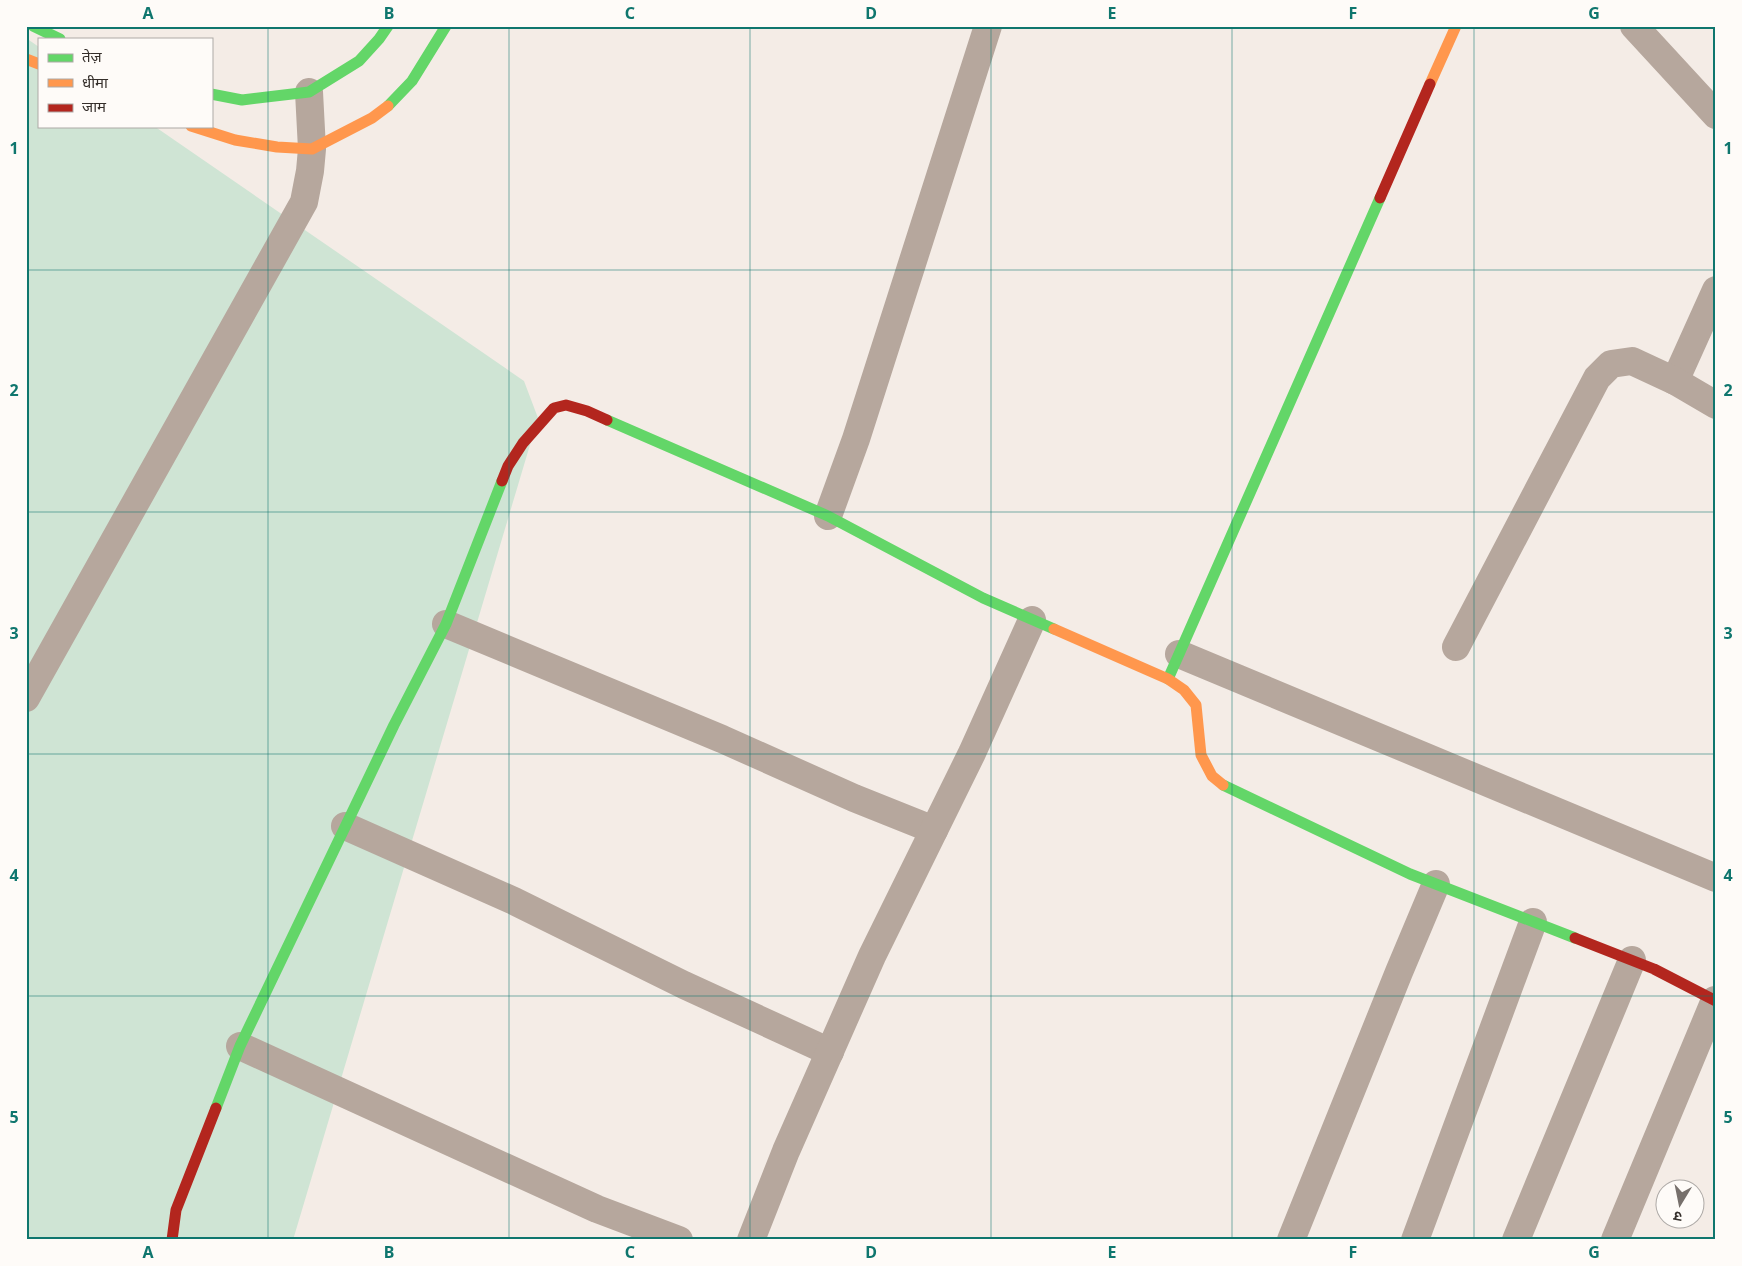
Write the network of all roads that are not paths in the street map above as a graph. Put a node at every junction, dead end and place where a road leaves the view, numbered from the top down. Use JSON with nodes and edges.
{"nodes":[{"id":1,"x":33,"y":26,"type":"edge"},
{"id":2,"x":388,"y":26,"type":"edge"},
{"id":3,"x":446,"y":26,"type":"edge"},
{"id":4,"x":988,"y":26,"type":"edge"},
{"id":5,"x":1456,"y":26,"type":"edge"},
{"id":6,"x":1634,"y":26,"type":"edge"},
{"id":7,"x":58,"y":38,"type":"edge"},
{"id":8,"x":26,"y":59,"type":"edge"},
{"id":9,"x":38,"y":64,"type":"edge"},
{"id":10,"x":309,"y":92,"type":"junction"},
{"id":11,"x":212,"y":94,"type":"edge"},
{"id":12,"x":1716,"y":115,"type":"edge"},
{"id":13,"x":197,"y":128,"type":"edge"},
{"id":14,"x":312,"y":148,"type":"junction"},
{"id":15,"x":1716,"y":290,"type":"edge"},
{"id":16,"x":1675,"y":381,"type":"junction"},
{"id":17,"x":1716,"y":404,"type":"edge"},
{"id":18,"x":828,"y":516,"type":"junction"},
{"id":19,"x":1032,"y":620,"type":"junction"},
{"id":20,"x":446,"y":624,"type":"junction"},
{"id":21,"x":1456,"y":647,"type":"dead end"},
{"id":22,"x":1179,"y":654,"type":"junction"},
{"id":23,"x":1168,"y":679,"type":"junction"},
{"id":24,"x":26,"y":698,"type":"edge"},
{"id":25,"x":345,"y":826,"type":"junction"},
{"id":26,"x":934,"y":830,"type":"junction"},
{"id":27,"x":1716,"y":878,"type":"edge"},
{"id":28,"x":1436,"y":884,"type":"junction"},
{"id":29,"x":1533,"y":922,"type":"junction"},
{"id":30,"x":1632,"y":960,"type":"junction"},
{"id":31,"x":1715,"y":1001,"type":"edge"},
{"id":32,"x":240,"y":1046,"type":"junction"},
{"id":33,"x":830,"y":1052,"type":"junction"},
{"id":34,"x":172,"y":1240,"type":"edge"},
{"id":35,"x":679,"y":1240,"type":"edge"},
{"id":36,"x":751,"y":1240,"type":"edge"},
{"id":37,"x":1291,"y":1240,"type":"edge"},
{"id":38,"x":1415,"y":1240,"type":"edge"},
{"id":39,"x":1516,"y":1240,"type":"edge"},
{"id":40,"x":1615,"y":1240,"type":"edge"}],
"edges":[{"from":1,"to":7,"type":"street"},
{"from":2,"to":10,"type":"street"},
{"from":3,"to":14,"type":"street"},
{"from":4,"to":18,"type":"street"},
{"from":5,"to":22,"type":"street"},
{"from":6,"to":12,"type":"street"},
{"from":8,"to":9,"type":"street"},
{"from":10,"to":11,"type":"street"},
{"from":10,"to":14,"type":"street"},
{"from":13,"to":14,"type":"street"},
{"from":14,"to":24,"type":"street"},
{"from":15,"to":16,"type":"street"},
{"from":16,"to":17,"type":"street"},
{"from":16,"to":21,"type":"street"},
{"from":18,"to":19,"type":"street"},
{"from":18,"to":20,"type":"street"},
{"from":19,"to":23,"type":"street"},
{"from":19,"to":26,"type":"street"},
{"from":20,"to":25,"type":"street"},
{"from":20,"to":26,"type":"street"},
{"from":22,"to":23,"type":"street"},
{"from":22,"to":27,"type":"street"},
{"from":23,"to":28,"type":"street"},
{"from":25,"to":32,"type":"street"},
{"from":25,"to":33,"type":"street"},
{"from":26,"to":33,"type":"street"},
{"from":28,"to":29,"type":"street"},
{"from":28,"to":37,"type":"street"},
{"from":29,"to":30,"type":"street"},
{"from":29,"to":38,"type":"street"},
{"from":30,"to":31,"type":"street"},
{"from":30,"to":39,"type":"street"},
{"from":31,"to":40,"type":"street"},
{"from":32,"to":34,"type":"street"},
{"from":32,"to":35,"type":"street"},
{"from":33,"to":36,"type":"street"}]}
